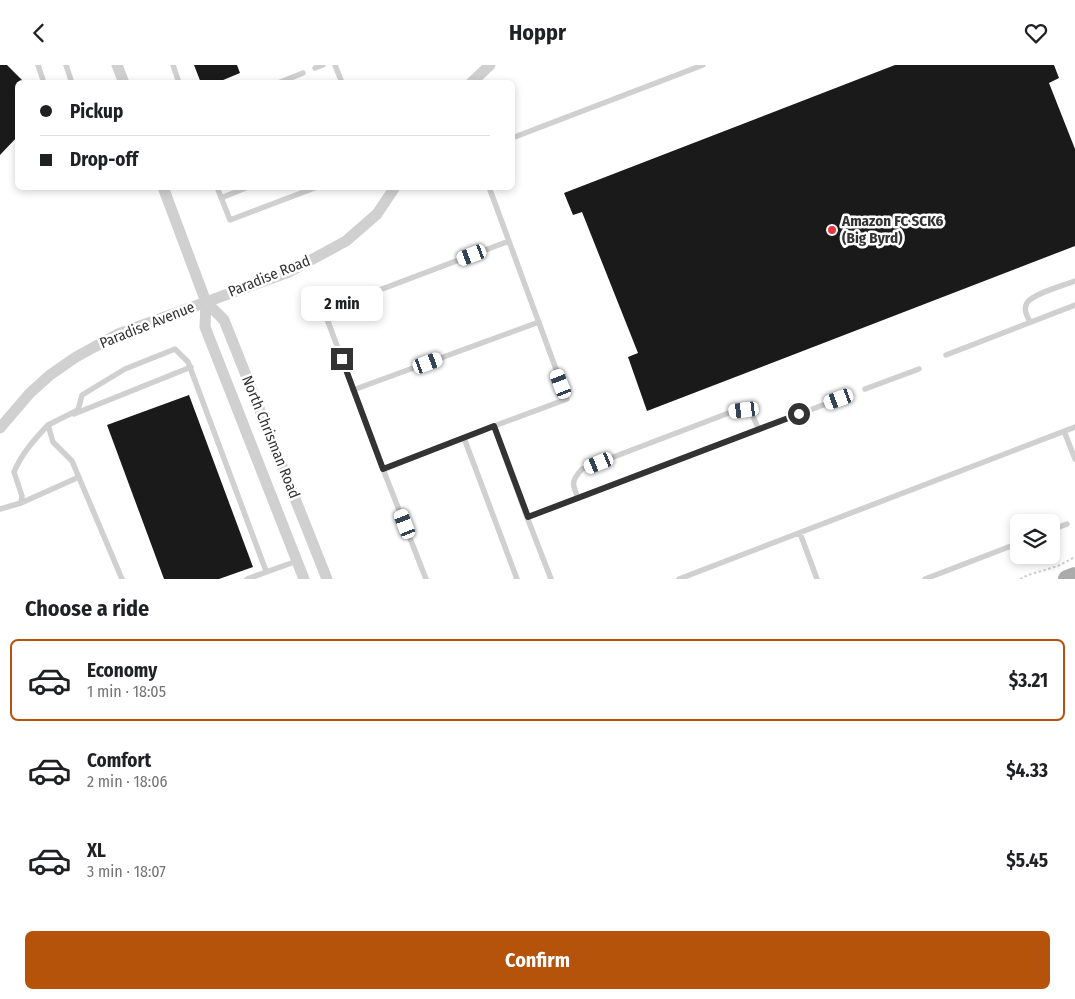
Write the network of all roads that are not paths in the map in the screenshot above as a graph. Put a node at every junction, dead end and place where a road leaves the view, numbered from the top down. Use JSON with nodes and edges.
{"nodes":[{"id":1,"x":38,"y":65,"type":"edge"},
{"id":2,"x":66,"y":65,"type":"edge"},
{"id":3,"x":117,"y":65,"type":"edge"},
{"id":4,"x":172,"y":65,"type":"edge"},
{"id":5,"x":323,"y":65,"type":"edge"},
{"id":6,"x":335,"y":65,"type":"edge"},
{"id":7,"x":490,"y":65,"type":"edge"},
{"id":8,"x":703,"y":65,"type":"edge"},
{"id":9,"x":316,"y":68,"type":"dead end"},
{"id":10,"x":303,"y":73,"type":"dead end"},
{"id":11,"x":43,"y":80,"type":"edge"},
{"id":12,"x":71,"y":80,"type":"edge"},
{"id":13,"x":123,"y":80,"type":"edge"},
{"id":14,"x":178,"y":80,"type":"edge"},
{"id":15,"x":291,"y":80,"type":"edge"},
{"id":16,"x":341,"y":80,"type":"edge"},
{"id":17,"x":475,"y":80,"type":"edge"},
{"id":18,"x":515,"y":137,"type":"edge"},
{"id":19,"x":164,"y":190,"type":"edge"},
{"id":20,"x":218,"y":190,"type":"edge"},
{"id":21,"x":241,"y":190,"type":"edge"},
{"id":22,"x":309,"y":190,"type":"edge"},
{"id":23,"x":393,"y":190,"type":"edge"},
{"id":24,"x":490,"y":190,"type":"edge"},
{"id":25,"x":221,"y":198,"type":"junction"},
{"id":26,"x":509,"y":241,"type":"junction"},
{"id":27,"x":1075,"y":281,"type":"edge"},
{"id":28,"x":206,"y":302,"type":"junction"},
{"id":29,"x":1075,"y":305,"type":"edge"},
{"id":30,"x":538,"y":322,"type":"junction"},
{"id":31,"x":1030,"y":322,"type":"junction"},
{"id":32,"x":946,"y":355,"type":"dead end"},
{"id":33,"x":190,"y":367,"type":"junction"},
{"id":34,"x":919,"y":369,"type":"dead end"},
{"id":35,"x":865,"y":389,"type":"dead end"},
{"id":36,"x":353,"y":390,"type":"junction"},
{"id":37,"x":839,"y":399,"type":"dead end"},
{"id":38,"x":70,"y":414,"type":"junction"},
{"id":39,"x":48,"y":425,"type":"junction"},
{"id":40,"x":494,"y":426,"type":"junction"},
{"id":41,"x":1075,"y":427,"type":"edge"},
{"id":42,"x":0,"y":428,"type":"edge"},
{"id":43,"x":759,"y":430,"type":"junction"},
{"id":44,"x":1064,"y":431,"type":"junction"},
{"id":45,"x":464,"y":438,"type":"junction"},
{"id":46,"x":1075,"y":459,"type":"edge"},
{"id":47,"x":383,"y":469,"type":"junction"},
{"id":48,"x":79,"y":477,"type":"junction"},
{"id":49,"x":578,"y":498,"type":"junction"},
{"id":50,"x":20,"y":503,"type":"junction"},
{"id":51,"x":0,"y":509,"type":"edge"},
{"id":52,"x":528,"y":517,"type":"junction"},
{"id":53,"x":1067,"y":524,"type":"dead end"},
{"id":54,"x":1060,"y":527,"type":"edge"},
{"id":55,"x":800,"y":533,"type":"junction"},
{"id":56,"x":1010,"y":546,"type":"edge"},
{"id":57,"x":297,"y":561,"type":"junction"},
{"id":58,"x":266,"y":571,"type":"junction"},
{"id":59,"x":1075,"y":576,"type":"edge"},
{"id":60,"x":122,"y":579,"type":"edge"},
{"id":61,"x":247,"y":579,"type":"edge"},
{"id":62,"x":304,"y":579,"type":"edge"},
{"id":63,"x":327,"y":579,"type":"edge"},
{"id":64,"x":426,"y":579,"type":"edge"},
{"id":65,"x":517,"y":579,"type":"edge"},
{"id":66,"x":551,"y":579,"type":"edge"},
{"id":67,"x":679,"y":579,"type":"edge"},
{"id":68,"x":817,"y":579,"type":"edge"},
{"id":69,"x":925,"y":579,"type":"edge"},
{"id":70,"x":1067,"y":579,"type":"edge"}],
"edges":[{"from":1,"to":11,"type":"lane"},
{"from":2,"to":12,"type":"lane"},
{"from":3,"to":13,"type":"street"},
{"from":4,"to":14,"type":"lane"},
{"from":5,"to":9,"type":"lane"},
{"from":6,"to":16,"type":"lane"},
{"from":7,"to":17,"type":"street"},
{"from":8,"to":18,"type":"lane"},
{"from":10,"to":15,"type":"lane"},
{"from":19,"to":28,"type":"street","name":"North Chrisman Road"},
{"from":20,"to":25,"type":"lane"},
{"from":21,"to":25,"type":"lane"},
{"from":22,"to":25,"type":"lane"},
{"from":23,"to":28,"type":"street","name":"Paradise Road"},
{"from":24,"to":26,"type":"lane"},
{"from":26,"to":30,"type":"lane"},
{"from":26,"to":36,"type":"lane"},
{"from":27,"to":31,"type":"lane"},
{"from":28,"to":42,"type":"street","name":"Paradise Avenue"},
{"from":28,"to":57,"type":"street","name":"North Chrisman Road"},
{"from":28,"to":63,"type":"street","name":"North Chrisman Road"},
{"from":29,"to":31,"type":"lane"},
{"from":30,"to":36,"type":"lane"},
{"from":30,"to":40,"type":"lane"},
{"from":31,"to":32,"type":"lane"},
{"from":33,"to":38,"type":"lane"},
{"from":33,"to":38,"type":"lane"},
{"from":33,"to":58,"type":"lane"},
{"from":34,"to":35,"type":"lane"},
{"from":36,"to":47,"type":"lane"},
{"from":37,"to":43,"type":"lane"},
{"from":38,"to":39,"type":"lane"},
{"from":39,"to":48,"type":"lane"},
{"from":39,"to":50,"type":"lane"},
{"from":40,"to":45,"type":"lane"},
{"from":40,"to":52,"type":"lane"},
{"from":41,"to":44,"type":"lane"},
{"from":43,"to":49,"type":"lane"},
{"from":43,"to":49,"type":"lane"},
{"from":44,"to":46,"type":"lane"},
{"from":44,"to":55,"type":"lane"},
{"from":45,"to":47,"type":"lane"},
{"from":45,"to":65,"type":"lane"},
{"from":47,"to":64,"type":"lane"},
{"from":48,"to":50,"type":"lane"},
{"from":48,"to":60,"type":"lane"},
{"from":49,"to":52,"type":"lane"},
{"from":50,"to":51,"type":"lane"},
{"from":52,"to":66,"type":"lane"},
{"from":53,"to":54,"type":"lane"},
{"from":55,"to":67,"type":"lane"},
{"from":55,"to":68,"type":"lane"},
{"from":56,"to":69,"type":"lane"},
{"from":57,"to":58,"type":"lane"},
{"from":57,"to":62,"type":"street","name":"North Chrisman Road"},
{"from":58,"to":61,"type":"lane"},
{"from":59,"to":70,"type":"main road"}]}
